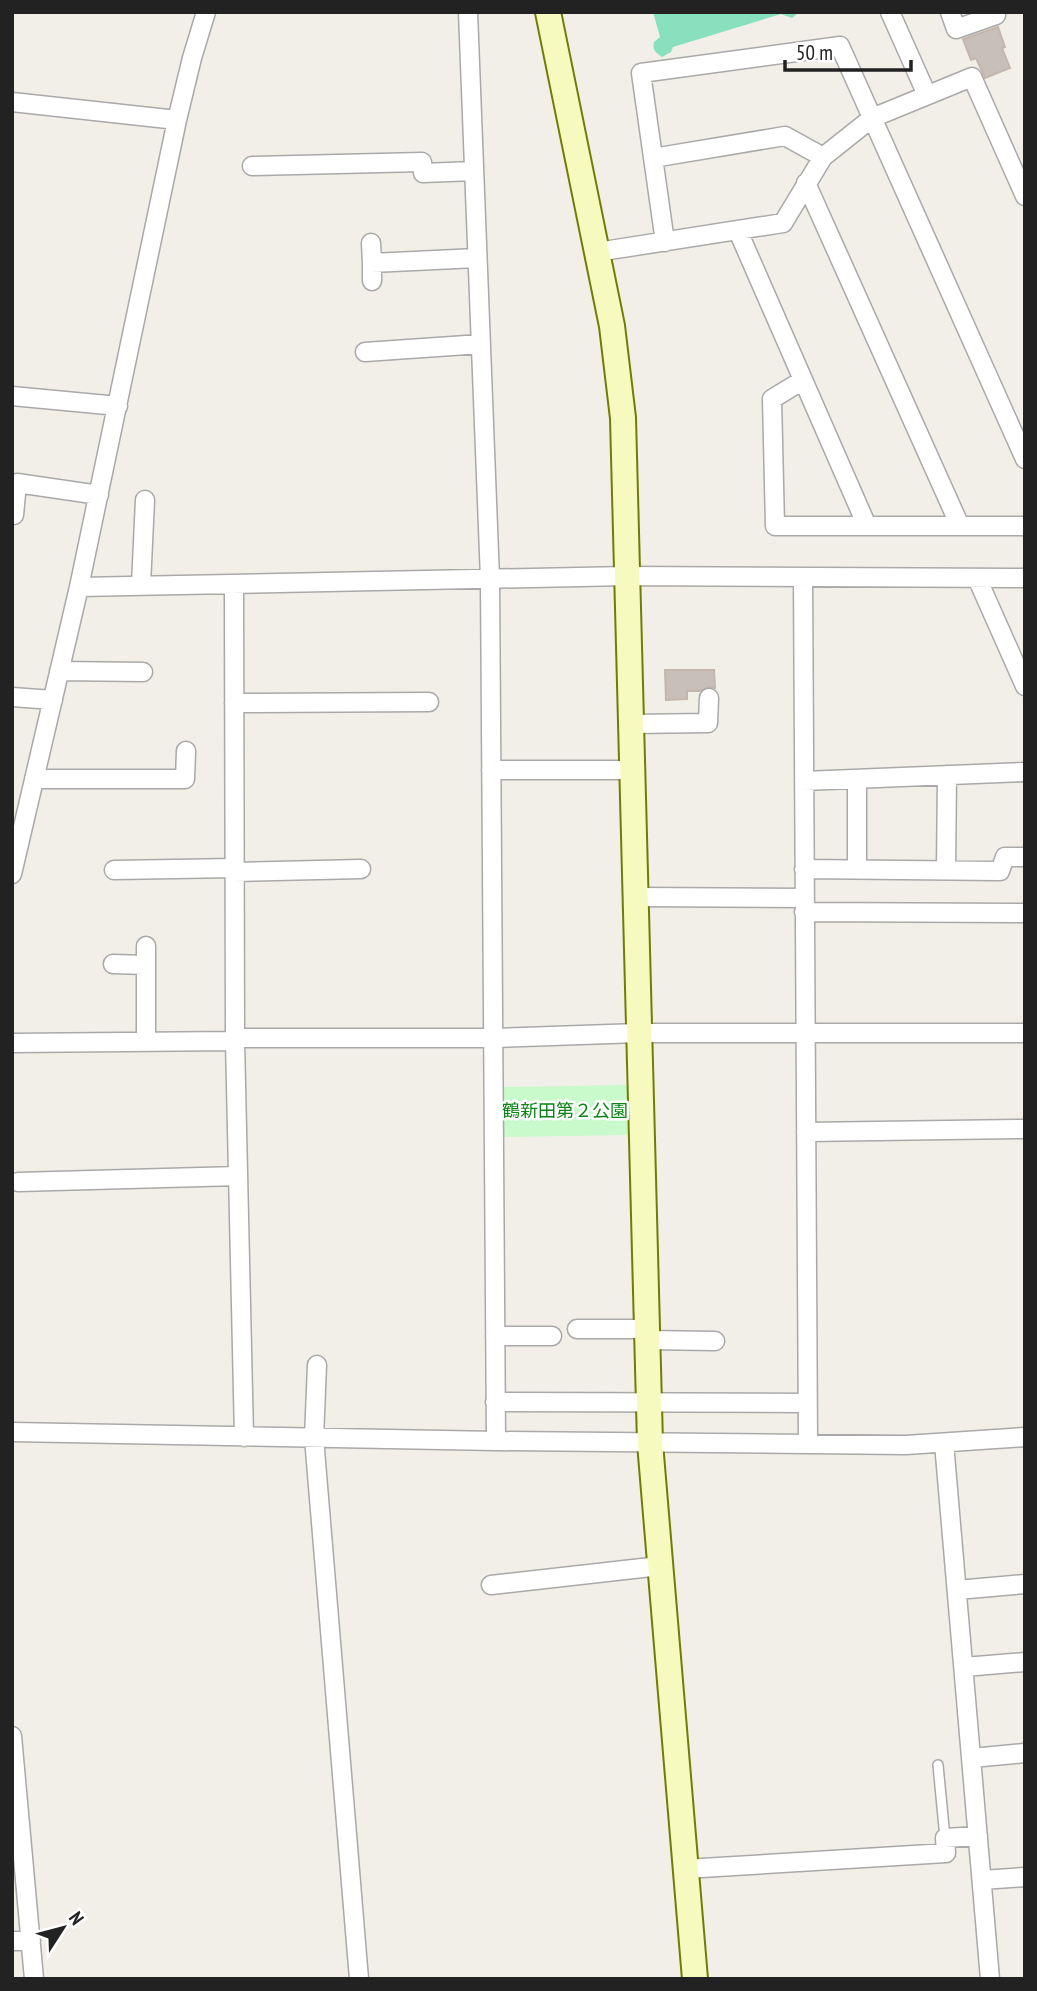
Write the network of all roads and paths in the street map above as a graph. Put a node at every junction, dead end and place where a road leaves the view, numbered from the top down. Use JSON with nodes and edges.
{"nodes":[{"id":1,"x":206,"y":12,"type":"edge"},
{"id":2,"x":468,"y":12,"type":"edge"},
{"id":3,"x":548,"y":12,"type":"edge"},
{"id":4,"x":890,"y":12,"type":"edge"},
{"id":5,"x":950,"y":12,"type":"edge"},
{"id":6,"x":996,"y":15,"type":"dead end"},
{"id":7,"x":928,"y":95,"type":"junction"},
{"id":8,"x":12,"y":102,"type":"edge"},
{"id":9,"x":872,"y":118,"type":"junction"},
{"id":10,"x":177,"y":120,"type":"junction"},
{"id":11,"x":823,"y":157,"type":"junction"},
{"id":12,"x":653,"y":158,"type":"junction"},
{"id":13,"x":252,"y":166,"type":"dead end"},
{"id":14,"x":474,"y":171,"type":"junction"},
{"id":15,"x":806,"y":183,"type":"junction"},
{"id":16,"x":1025,"y":195,"type":"edge"},
{"id":17,"x":738,"y":231,"type":"junction"},
{"id":18,"x":666,"y":242,"type":"junction"},
{"id":19,"x":371,"y":243,"type":"dead end"},
{"id":20,"x":597,"y":252,"type":"junction"},
{"id":21,"x":477,"y":258,"type":"junction"},
{"id":22,"x":481,"y":344,"type":"junction"},
{"id":23,"x":365,"y":352,"type":"dead end"},
{"id":24,"x":803,"y":380,"type":"junction"},
{"id":25,"x":12,"y":396,"type":"edge"},
{"id":26,"x":118,"y":406,"type":"junction"},
{"id":27,"x":1025,"y":458,"type":"edge"},
{"id":28,"x":99,"y":495,"type":"junction"},
{"id":29,"x":145,"y":500,"type":"dead end"},
{"id":30,"x":13,"y":515,"type":"edge"},
{"id":31,"x":867,"y":526,"type":"junction"},
{"id":32,"x":960,"y":526,"type":"junction"},
{"id":33,"x":1025,"y":526,"type":"edge"},
{"id":34,"x":627,"y":576,"type":"junction"},
{"id":35,"x":803,"y":577,"type":"junction"},
{"id":36,"x":977,"y":578,"type":"junction"},
{"id":37,"x":1025,"y":578,"type":"edge"},
{"id":38,"x":490,"y":579,"type":"junction"},
{"id":39,"x":234,"y":584,"type":"junction"},
{"id":40,"x":141,"y":585,"type":"junction"},
{"id":41,"x":79,"y":587,"type":"junction"},
{"id":42,"x":59,"y":671,"type":"junction"},
{"id":43,"x":143,"y":672,"type":"dead end"},
{"id":44,"x":1025,"y":686,"type":"edge"},
{"id":45,"x":12,"y":697,"type":"edge"},
{"id":46,"x":709,"y":698,"type":"dead end"},
{"id":47,"x":53,"y":700,"type":"junction"},
{"id":48,"x":429,"y":702,"type":"dead end"},
{"id":49,"x":234,"y":703,"type":"junction"},
{"id":50,"x":631,"y":724,"type":"junction"},
{"id":51,"x":186,"y":751,"type":"dead end"},
{"id":52,"x":491,"y":770,"type":"junction"},
{"id":53,"x":632,"y":770,"type":"junction"},
{"id":54,"x":1025,"y":772,"type":"edge"},
{"id":55,"x":947,"y":775,"type":"junction"},
{"id":56,"x":34,"y":779,"type":"junction"},
{"id":57,"x":857,"y":779,"type":"junction"},
{"id":58,"x":804,"y":781,"type":"junction"},
{"id":59,"x":1025,"y":857,"type":"edge"},
{"id":60,"x":361,"y":869,"type":"dead end"},
{"id":61,"x":804,"y":869,"type":"junction"},
{"id":62,"x":857,"y":869,"type":"junction"},
{"id":63,"x":114,"y":870,"type":"dead end"},
{"id":64,"x":235,"y":870,"type":"junction"},
{"id":65,"x":946,"y":870,"type":"junction"},
{"id":66,"x":12,"y":874,"type":"edge"},
{"id":67,"x":635,"y":897,"type":"junction"},
{"id":68,"x":804,"y":905,"type":"junction"},
{"id":69,"x":1025,"y":914,"type":"edge"},
{"id":70,"x":146,"y":946,"type":"dead end"},
{"id":71,"x":113,"y":964,"type":"dead end"},
{"id":72,"x":146,"y":965,"type":"junction"},
{"id":73,"x":639,"y":1032,"type":"junction"},
{"id":74,"x":805,"y":1033,"type":"junction"},
{"id":75,"x":1025,"y":1034,"type":"edge"},
{"id":76,"x":492,"y":1038,"type":"junction"},
{"id":77,"x":235,"y":1040,"type":"junction"},
{"id":78,"x":146,"y":1042,"type":"junction"},
{"id":79,"x":12,"y":1043,"type":"edge"},
{"id":80,"x":1025,"y":1129,"type":"edge"},
{"id":81,"x":806,"y":1132,"type":"junction"},
{"id":82,"x":238,"y":1176,"type":"junction"},
{"id":83,"x":18,"y":1182,"type":"dead end"},
{"id":84,"x":577,"y":1329,"type":"dead end"},
{"id":85,"x":647,"y":1335,"type":"junction"},
{"id":86,"x":495,"y":1336,"type":"junction"},
{"id":87,"x":552,"y":1336,"type":"dead end"},
{"id":88,"x":715,"y":1341,"type":"dead end"},
{"id":89,"x":317,"y":1365,"type":"dead end"},
{"id":90,"x":495,"y":1402,"type":"junction"},
{"id":91,"x":807,"y":1403,"type":"junction"},
{"id":92,"x":649,"y":1404,"type":"junction"},
{"id":93,"x":12,"y":1432,"type":"edge"},
{"id":94,"x":244,"y":1437,"type":"junction"},
{"id":95,"x":1025,"y":1437,"type":"edge"},
{"id":96,"x":314,"y":1438,"type":"junction"},
{"id":97,"x":496,"y":1441,"type":"junction"},
{"id":98,"x":650,"y":1443,"type":"junction"},
{"id":99,"x":944,"y":1443,"type":"junction"},
{"id":100,"x":808,"y":1444,"type":"junction"},
{"id":101,"x":660,"y":1566,"type":"junction"},
{"id":102,"x":1025,"y":1584,"type":"edge"},
{"id":103,"x":491,"y":1585,"type":"dead end"},
{"id":104,"x":957,"y":1590,"type":"junction"},
{"id":105,"x":1025,"y":1662,"type":"edge"},
{"id":106,"x":964,"y":1667,"type":"junction"},
{"id":107,"x":12,"y":1736,"type":"edge"},
{"id":108,"x":1025,"y":1753,"type":"edge"},
{"id":109,"x":972,"y":1758,"type":"junction"},
{"id":110,"x":939,"y":1765,"type":"dead end"},
{"id":111,"x":978,"y":1836,"type":"junction"},
{"id":112,"x":945,"y":1839,"type":"junction"},
{"id":113,"x":685,"y":1869,"type":"junction"},
{"id":114,"x":1025,"y":1877,"type":"edge"},
{"id":115,"x":982,"y":1880,"type":"junction"},
{"id":116,"x":12,"y":1941,"type":"edge"},
{"id":117,"x":31,"y":1941,"type":"junction"},
{"id":118,"x":34,"y":1979,"type":"edge"},
{"id":119,"x":359,"y":1979,"type":"edge"},
{"id":120,"x":695,"y":1979,"type":"edge"},
{"id":121,"x":990,"y":1979,"type":"edge"}],
"edges":[{"from":1,"to":10,"type":"street"},
{"from":2,"to":14,"type":"street"},
{"from":3,"to":20,"type":"street"},
{"from":4,"to":7,"type":"street"},
{"from":5,"to":6,"type":"street"},
{"from":7,"to":9,"type":"street"},
{"from":7,"to":16,"type":"street"},
{"from":8,"to":10,"type":"street"},
{"from":9,"to":11,"type":"street"},
{"from":9,"to":12,"type":"street"},
{"from":9,"to":27,"type":"street"},
{"from":10,"to":26,"type":"street"},
{"from":11,"to":12,"type":"street"},
{"from":11,"to":15,"type":"street"},
{"from":12,"to":18,"type":"street"},
{"from":13,"to":14,"type":"street"},
{"from":14,"to":21,"type":"street"},
{"from":15,"to":17,"type":"street"},
{"from":15,"to":32,"type":"street"},
{"from":17,"to":18,"type":"street"},
{"from":17,"to":24,"type":"street"},
{"from":18,"to":20,"type":"street"},
{"from":19,"to":21,"type":"street"},
{"from":20,"to":34,"type":"street"},
{"from":21,"to":22,"type":"street"},
{"from":22,"to":23,"type":"street"},
{"from":22,"to":38,"type":"street"},
{"from":24,"to":31,"type":"street"},
{"from":24,"to":31,"type":"street"},
{"from":25,"to":26,"type":"street"},
{"from":26,"to":28,"type":"street"},
{"from":28,"to":30,"type":"street"},
{"from":28,"to":41,"type":"street"},
{"from":29,"to":40,"type":"street"},
{"from":31,"to":32,"type":"street"},
{"from":32,"to":33,"type":"street"},
{"from":34,"to":35,"type":"street"},
{"from":34,"to":38,"type":"street"},
{"from":34,"to":50,"type":"street"},
{"from":35,"to":36,"type":"street"},
{"from":35,"to":58,"type":"street"},
{"from":36,"to":37,"type":"street"},
{"from":36,"to":44,"type":"street"},
{"from":38,"to":39,"type":"street"},
{"from":38,"to":52,"type":"street"},
{"from":39,"to":40,"type":"street"},
{"from":39,"to":49,"type":"street"},
{"from":40,"to":41,"type":"street"},
{"from":41,"to":42,"type":"street"},
{"from":42,"to":43,"type":"street"},
{"from":42,"to":47,"type":"street"},
{"from":45,"to":47,"type":"street"},
{"from":46,"to":50,"type":"street"},
{"from":47,"to":56,"type":"street"},
{"from":48,"to":49,"type":"street"},
{"from":49,"to":64,"type":"street"},
{"from":50,"to":53,"type":"street"},
{"from":51,"to":56,"type":"street"},
{"from":52,"to":53,"type":"street"},
{"from":52,"to":76,"type":"street"},
{"from":53,"to":67,"type":"street"},
{"from":54,"to":55,"type":"street"},
{"from":55,"to":57,"type":"street"},
{"from":55,"to":65,"type":"street"},
{"from":56,"to":66,"type":"street"},
{"from":57,"to":58,"type":"street"},
{"from":57,"to":62,"type":"street"},
{"from":58,"to":61,"type":"street"},
{"from":59,"to":65,"type":"street"},
{"from":60,"to":64,"type":"street"},
{"from":61,"to":62,"type":"street"},
{"from":61,"to":68,"type":"street"},
{"from":62,"to":65,"type":"street"},
{"from":63,"to":64,"type":"street"},
{"from":64,"to":77,"type":"street"},
{"from":67,"to":68,"type":"street"},
{"from":67,"to":73,"type":"street"},
{"from":68,"to":69,"type":"street"},
{"from":68,"to":74,"type":"street"},
{"from":70,"to":72,"type":"street"},
{"from":71,"to":72,"type":"street"},
{"from":72,"to":78,"type":"street"},
{"from":73,"to":74,"type":"street"},
{"from":73,"to":76,"type":"street"},
{"from":73,"to":85,"type":"street"},
{"from":74,"to":75,"type":"street"},
{"from":74,"to":81,"type":"street"},
{"from":76,"to":77,"type":"street"},
{"from":76,"to":86,"type":"street"},
{"from":77,"to":78,"type":"street"},
{"from":77,"to":82,"type":"street"},
{"from":78,"to":79,"type":"street"},
{"from":80,"to":81,"type":"street"},
{"from":81,"to":91,"type":"street"},
{"from":82,"to":83,"type":"street"},
{"from":82,"to":94,"type":"street"},
{"from":84,"to":85,"type":"street"},
{"from":85,"to":88,"type":"street"},
{"from":85,"to":92,"type":"street"},
{"from":86,"to":87,"type":"street"},
{"from":86,"to":90,"type":"street"},
{"from":89,"to":96,"type":"street"},
{"from":90,"to":92,"type":"street"},
{"from":90,"to":97,"type":"street"},
{"from":91,"to":92,"type":"street"},
{"from":91,"to":100,"type":"street"},
{"from":92,"to":98,"type":"street"},
{"from":93,"to":94,"type":"street"},
{"from":94,"to":96,"type":"street"},
{"from":95,"to":99,"type":"street"},
{"from":96,"to":97,"type":"street"},
{"from":96,"to":119,"type":"street"},
{"from":97,"to":98,"type":"street"},
{"from":98,"to":100,"type":"street"},
{"from":98,"to":101,"type":"street"},
{"from":99,"to":100,"type":"street"},
{"from":99,"to":104,"type":"street"},
{"from":101,"to":103,"type":"street"},
{"from":101,"to":113,"type":"street"},
{"from":102,"to":104,"type":"street"},
{"from":104,"to":106,"type":"street"},
{"from":105,"to":106,"type":"street"},
{"from":106,"to":109,"type":"street"},
{"from":107,"to":117,"type":"street"},
{"from":108,"to":109,"type":"street"},
{"from":109,"to":111,"type":"street"},
{"from":110,"to":112,"type":"lane"},
{"from":111,"to":112,"type":"street"},
{"from":111,"to":115,"type":"street"},
{"from":112,"to":113,"type":"street"},
{"from":113,"to":120,"type":"street"},
{"from":114,"to":115,"type":"street"},
{"from":115,"to":121,"type":"street"},
{"from":116,"to":117,"type":"street"},
{"from":117,"to":118,"type":"street"}]}
